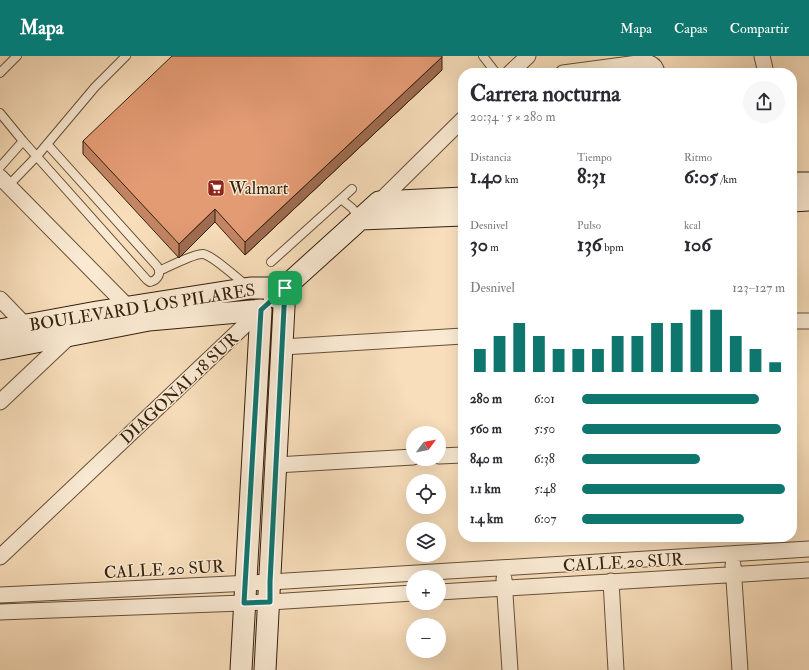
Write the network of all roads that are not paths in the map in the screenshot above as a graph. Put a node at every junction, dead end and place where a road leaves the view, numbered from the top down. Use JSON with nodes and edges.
{"nodes":[{"id":1,"x":17,"y":56,"type":"edge"},
{"id":2,"x":126,"y":56,"type":"edge"},
{"id":3,"x":484,"y":56,"type":"edge"},
{"id":4,"x":528,"y":56,"type":"edge"},
{"id":5,"x":762,"y":56,"type":"edge"},
{"id":6,"x":492,"y":68,"type":"edge"},
{"id":7,"x":515,"y":68,"type":"edge"},
{"id":8,"x":600,"y":68,"type":"edge"},
{"id":9,"x":656,"y":68,"type":"edge"},
{"id":10,"x":765,"y":68,"type":"edge"},
{"id":11,"x":0,"y":73,"type":"edge"},
{"id":12,"x":0,"y":113,"type":"edge"},
{"id":13,"x":458,"y":124,"type":"edge"},
{"id":14,"x":23,"y":141,"type":"junction"},
{"id":15,"x":46,"y":144,"type":"junction"},
{"id":16,"x":37,"y":156,"type":"junction"},
{"id":17,"x":0,"y":168,"type":"edge"},
{"id":18,"x":4,"y":181,"type":"edge"},
{"id":19,"x":797,"y":183,"type":"edge"},
{"id":20,"x":809,"y":183,"type":"edge"},
{"id":21,"x":352,"y":189,"type":"dead end"},
{"id":22,"x":458,"y":198,"type":"edge"},
{"id":23,"x":341,"y":199,"type":"junction"},
{"id":24,"x":809,"y":200,"type":"edge"},
{"id":25,"x":797,"y":201,"type":"edge"},
{"id":26,"x":379,"y":202,"type":"junction"},
{"id":27,"x":458,"y":215,"type":"edge"},
{"id":28,"x":360,"y":218,"type":"junction"},
{"id":29,"x":271,"y":262,"type":"dead end"},
{"id":30,"x":159,"y":271,"type":"junction"},
{"id":31,"x":250,"y":288,"type":"junction"},
{"id":32,"x":285,"y":288,"type":"junction"},
{"id":33,"x":0,"y":299,"type":"edge"},
{"id":34,"x":128,"y":308,"type":"junction"},
{"id":35,"x":261,"y":310,"type":"junction"},
{"id":36,"x":149,"y":320,"type":"junction"},
{"id":37,"x":797,"y":321,"type":"edge"},
{"id":38,"x":809,"y":321,"type":"edge"},
{"id":39,"x":25,"y":325,"type":"junction"},
{"id":40,"x":0,"y":330,"type":"edge"},
{"id":41,"x":71,"y":334,"type":"junction"},
{"id":42,"x":458,"y":336,"type":"edge"},
{"id":43,"x":282,"y":347,"type":"junction"},
{"id":44,"x":0,"y":349,"type":"edge"},
{"id":45,"x":0,"y":402,"type":"edge"},
{"id":46,"x":458,"y":455,"type":"edge"},
{"id":47,"x":446,"y":456,"type":"edge"},
{"id":48,"x":406,"y":458,"type":"edge"},
{"id":49,"x":276,"y":465,"type":"junction"},
{"id":50,"x":809,"y":549,"type":"edge"},
{"id":51,"x":733,"y":554,"type":"junction"},
{"id":52,"x":0,"y":557,"type":"edge"},
{"id":53,"x":504,"y":569,"type":"junction"},
{"id":54,"x":809,"y":570,"type":"edge"},
{"id":55,"x":734,"y":574,"type":"junction"},
{"id":56,"x":612,"y":582,"type":"junction"},
{"id":57,"x":505,"y":588,"type":"junction"},
{"id":58,"x":270,"y":592,"type":"junction"},
{"id":59,"x":446,"y":592,"type":"edge"},
{"id":60,"x":245,"y":593,"type":"junction"},
{"id":61,"x":406,"y":594,"type":"edge"},
{"id":62,"x":0,"y":595,"type":"edge"},
{"id":63,"x":0,"y":612,"type":"edge"},
{"id":64,"x":241,"y":670,"type":"edge"},
{"id":65,"x":265,"y":670,"type":"edge"},
{"id":66,"x":510,"y":670,"type":"edge"},
{"id":67,"x":616,"y":670,"type":"edge"},
{"id":68,"x":740,"y":670,"type":"edge"}],
"edges":[{"from":1,"to":11,"type":"lane"},
{"from":2,"to":15,"type":"lane"},
{"from":3,"to":6,"type":"lane"},
{"from":4,"to":7,"type":"street"},
{"from":5,"to":10,"type":"street"},
{"from":8,"to":9,"type":"street"},
{"from":12,"to":14,"type":"lane"},
{"from":13,"to":26,"type":"street","name":"DIAGONAL 18 SUR"},
{"from":14,"to":16,"type":"lane"},
{"from":14,"to":17,"type":"lane"},
{"from":15,"to":16,"type":"lane"},
{"from":15,"to":30,"type":"lane"},
{"from":16,"to":18,"type":"lane"},
{"from":16,"to":30,"type":"lane"},
{"from":18,"to":34,"type":"street"},
{"from":19,"to":20,"type":"street"},
{"from":21,"to":23,"type":"lane"},
{"from":22,"to":26,"type":"street"},
{"from":23,"to":28,"type":"lane"},
{"from":23,"to":29,"type":"lane"},
{"from":24,"to":25,"type":"street"},
{"from":26,"to":28,"type":"street","name":"DIAGONAL 18 SUR"},
{"from":27,"to":28,"type":"street"},
{"from":28,"to":32,"type":"street","name":"DIAGONAL 18 SUR"},
{"from":30,"to":31,"type":"lane"},
{"from":31,"to":32,"type":"street","name":"BOULEVARD LOS PILARES"},
{"from":31,"to":34,"type":"street","name":"BOULEVARD LOS PILARES"},
{"from":32,"to":35,"type":"street","name":"DIAGONAL 18 SUR"},
{"from":32,"to":43,"type":"street"},
{"from":33,"to":39,"type":"street"},
{"from":34,"to":36,"type":"street"},
{"from":34,"to":39,"type":"street","name":"BOULEVARD LOS PILARES"},
{"from":35,"to":36,"type":"street","name":"BOULEVARD LOS PILARES"},
{"from":35,"to":52,"type":"street","name":"DIAGONAL 18 SUR"},
{"from":35,"to":60,"type":"street","name":"BOULEVARD LOS PILARES"},
{"from":36,"to":41,"type":"street","name":"BOULEVARD LOS PILARES"},
{"from":37,"to":38,"type":"street"},
{"from":39,"to":40,"type":"street","name":"BOULEVARD LOS PILARES"},
{"from":41,"to":44,"type":"street","name":"BOULEVARD LOS PILARES"},
{"from":41,"to":45,"type":"street"},
{"from":42,"to":43,"type":"street"},
{"from":43,"to":49,"type":"street"},
{"from":46,"to":47,"type":"street"},
{"from":48,"to":49,"type":"street"},
{"from":49,"to":58,"type":"street"},
{"from":50,"to":51,"type":"street","name":"CALLE 20 SUR"},
{"from":51,"to":53,"type":"street","name":"CALLE 20 SUR"},
{"from":51,"to":55,"type":"street"},
{"from":53,"to":57,"type":"street"},
{"from":53,"to":58,"type":"street","name":"CALLE 20 SUR"},
{"from":54,"to":55,"type":"street","name":"CALLE 20 SUR"},
{"from":55,"to":56,"type":"street","name":"CALLE 20 SUR"},
{"from":55,"to":68,"type":"street"},
{"from":56,"to":57,"type":"street","name":"CALLE 20 SUR"},
{"from":56,"to":67,"type":"street"},
{"from":57,"to":59,"type":"street","name":"CALLE 20 SUR"},
{"from":57,"to":66,"type":"street"},
{"from":58,"to":60,"type":"street","name":"CALLE 20 SUR"},
{"from":58,"to":61,"type":"street","name":"CALLE 20 SUR"},
{"from":58,"to":65,"type":"street"},
{"from":60,"to":62,"type":"street","name":"CALLE 20 SUR"},
{"from":60,"to":63,"type":"street","name":"CALLE 20 SUR"},
{"from":60,"to":64,"type":"street","name":"BOULEVARD LOS PILARES"}]}
